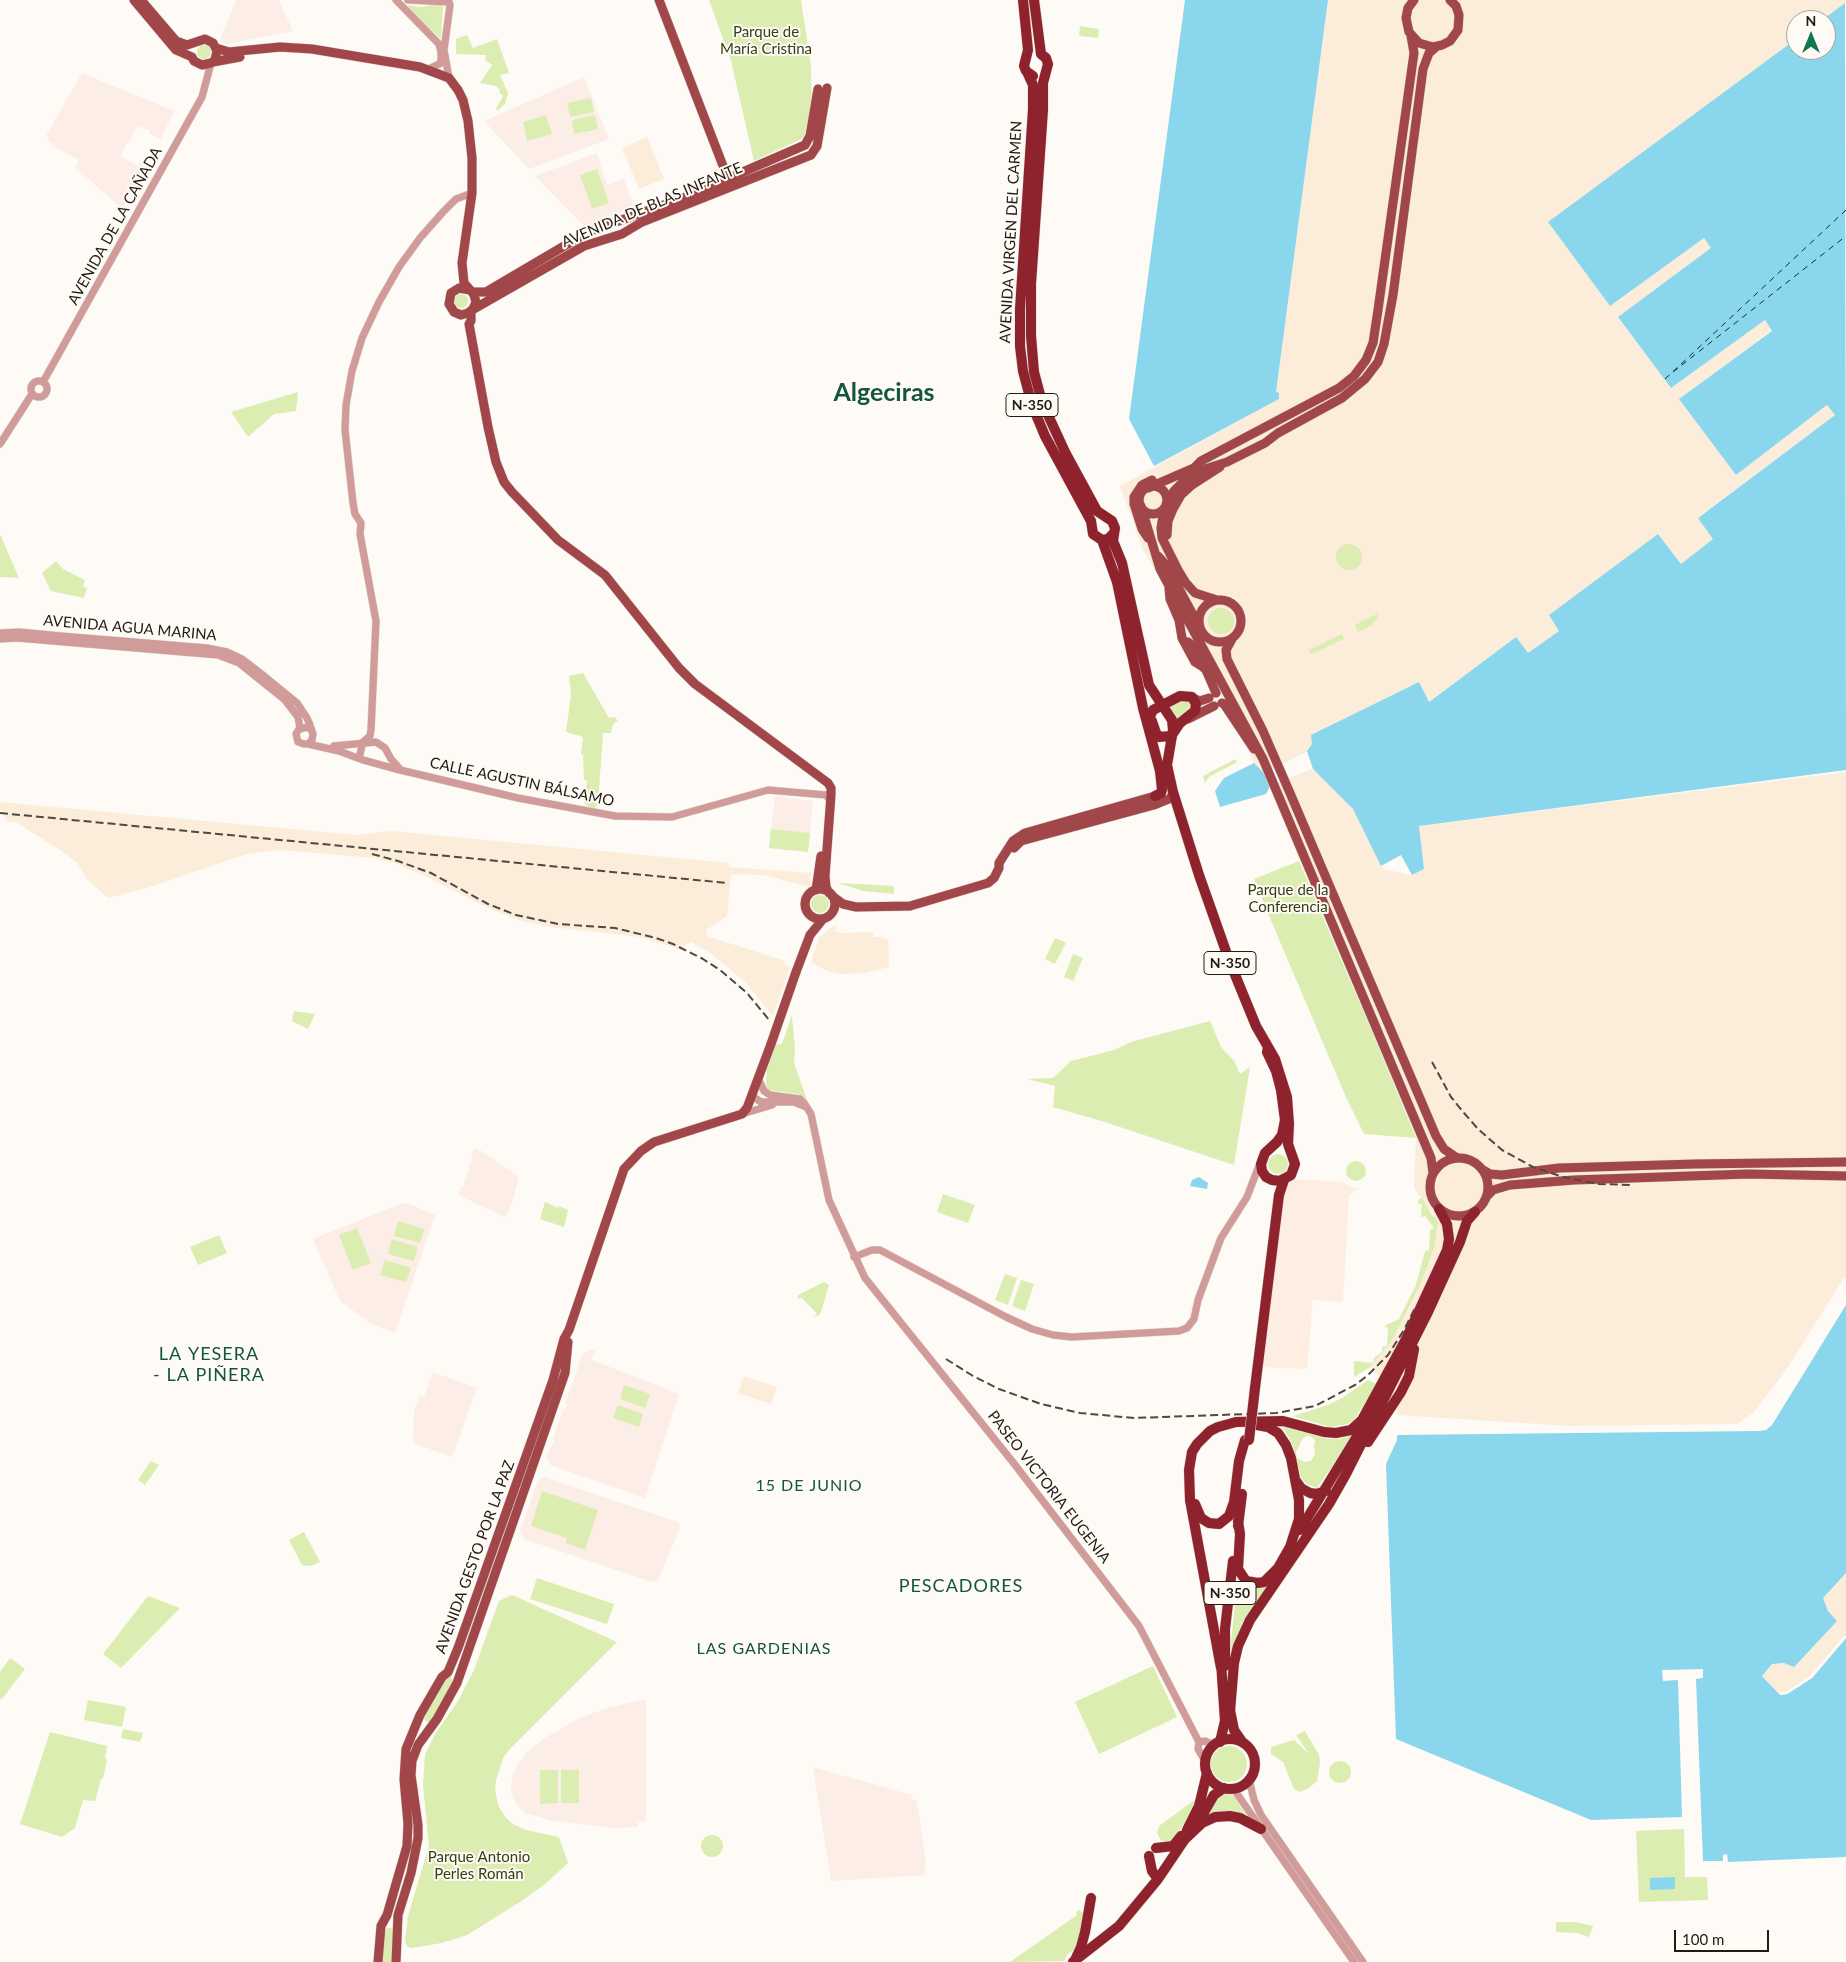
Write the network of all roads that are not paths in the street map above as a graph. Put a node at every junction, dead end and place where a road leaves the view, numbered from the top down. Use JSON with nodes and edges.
{"nodes":[{"id":1,"x":134,"y":0,"type":"edge"},
{"id":2,"x":141,"y":0,"type":"edge"},
{"id":3,"x":396,"y":0,"type":"edge"},
{"id":4,"x":409,"y":0,"type":"edge"},
{"id":5,"x":659,"y":0,"type":"edge"},
{"id":6,"x":665,"y":0,"type":"edge"},
{"id":7,"x":1023,"y":0,"type":"edge"},
{"id":8,"x":1034,"y":0,"type":"edge"},
{"id":9,"x":1450,"y":0,"type":"edge"},
{"id":10,"x":1412,"y":1,"type":"edge"},
{"id":11,"x":406,"y":10,"type":"junction"},
{"id":12,"x":1411,"y":36,"type":"junction"},
{"id":13,"x":436,"y":40,"type":"junction"},
{"id":14,"x":446,"y":40,"type":"junction"},
{"id":15,"x":194,"y":44,"type":"junction"},
{"id":16,"x":1438,"y":46,"type":"junction"},
{"id":17,"x":216,"y":48,"type":"junction"},
{"id":18,"x":1041,"y":54,"type":"junction"},
{"id":19,"x":1027,"y":57,"type":"junction"},
{"id":20,"x":195,"y":61,"type":"junction"},
{"id":21,"x":212,"y":63,"type":"junction"},
{"id":22,"x":429,"y":69,"type":"junction"},
{"id":23,"x":1045,"y":72,"type":"junction"},
{"id":24,"x":1028,"y":74,"type":"junction"},
{"id":25,"x":449,"y":78,"type":"junction"},
{"id":26,"x":205,"y":82,"type":"junction"},
{"id":27,"x":823,"y":88,"type":"dead end"},
{"id":28,"x":732,"y":182,"type":"junction"},
{"id":29,"x":469,"y":194,"type":"junction"},
{"id":30,"x":456,"y":289,"type":"junction"},
{"id":31,"x":471,"y":291,"type":"junction"},
{"id":32,"x":471,"y":311,"type":"junction"},
{"id":33,"x":461,"y":315,"type":"junction"},
{"id":34,"x":469,"y":324,"type":"junction"},
{"id":35,"x":43,"y":382,"type":"junction"},
{"id":36,"x":32,"y":394,"type":"junction"},
{"id":37,"x":0,"y":444,"type":"edge"},
{"id":38,"x":1201,"y":461,"type":"junction"},
{"id":39,"x":1227,"y":462,"type":"junction"},
{"id":40,"x":1148,"y":488,"type":"junction"},
{"id":41,"x":1141,"y":506,"type":"junction"},
{"id":42,"x":1165,"y":507,"type":"junction"},
{"id":43,"x":1106,"y":518,"type":"junction"},
{"id":44,"x":1093,"y":527,"type":"junction"},
{"id":45,"x":1113,"y":534,"type":"junction"},
{"id":46,"x":1102,"y":540,"type":"junction"},
{"id":47,"x":1168,"y":550,"type":"junction"},
{"id":48,"x":1156,"y":551,"type":"junction"},
{"id":49,"x":1169,"y":586,"type":"junction"},
{"id":50,"x":1217,"y":600,"type":"junction"},
{"id":51,"x":1181,"y":629,"type":"junction"},
{"id":52,"x":1202,"y":631,"type":"junction"},
{"id":53,"x":0,"y":633,"type":"edge"},
{"id":54,"x":0,"y":639,"type":"edge"},
{"id":55,"x":1232,"y":639,"type":"junction"},
{"id":56,"x":1188,"y":642,"type":"junction"},
{"id":57,"x":1137,"y":654,"type":"junction"},
{"id":58,"x":1203,"y":668,"type":"junction"},
{"id":59,"x":1214,"y":669,"type":"junction"},
{"id":60,"x":1156,"y":697,"type":"junction"},
{"id":61,"x":1142,"y":698,"type":"junction"},
{"id":62,"x":1189,"y":698,"type":"junction"},
{"id":63,"x":1163,"y":705,"type":"junction"},
{"id":64,"x":1202,"y":712,"type":"junction"},
{"id":65,"x":1150,"y":713,"type":"junction"},
{"id":66,"x":1185,"y":719,"type":"junction"},
{"id":67,"x":1147,"y":724,"type":"junction"},
{"id":68,"x":300,"y":728,"type":"junction"},
{"id":69,"x":313,"y":733,"type":"junction"},
{"id":70,"x":1172,"y":736,"type":"junction"},
{"id":71,"x":1252,"y":737,"type":"junction"},
{"id":72,"x":363,"y":742,"type":"junction"},
{"id":73,"x":308,"y":744,"type":"junction"},
{"id":74,"x":387,"y":753,"type":"junction"},
{"id":75,"x":359,"y":758,"type":"junction"},
{"id":76,"x":1263,"y":759,"type":"junction"},
{"id":77,"x":384,"y":766,"type":"junction"},
{"id":78,"x":400,"y":769,"type":"junction"},
{"id":79,"x":1160,"y":772,"type":"junction"},
{"id":80,"x":1172,"y":795,"type":"junction"},
{"id":81,"x":829,"y":797,"type":"junction"},
{"id":82,"x":1154,"y":801,"type":"junction"},
{"id":83,"x":1175,"y":809,"type":"junction"},
{"id":84,"x":999,"y":868,"type":"junction"},
{"id":85,"x":1199,"y":874,"type":"junction"},
{"id":86,"x":816,"y":890,"type":"junction"},
{"id":87,"x":831,"y":894,"type":"junction"},
{"id":88,"x":856,"y":907,"type":"junction"},
{"id":89,"x":832,"y":914,"type":"junction"},
{"id":90,"x":811,"y":916,"type":"junction"},
{"id":91,"x":823,"y":919,"type":"junction"},
{"id":92,"x":810,"y":935,"type":"junction"},
{"id":93,"x":1268,"y":1048,"type":"junction"},
{"id":94,"x":758,"y":1078,"type":"junction"},
{"id":95,"x":770,"y":1095,"type":"junction"},
{"id":96,"x":752,"y":1096,"type":"junction"},
{"id":97,"x":782,"y":1102,"type":"junction"},
{"id":98,"x":806,"y":1107,"type":"junction"},
{"id":99,"x":742,"y":1114,"type":"junction"},
{"id":100,"x":1268,"y":1150,"type":"junction"},
{"id":101,"x":1290,"y":1153,"type":"junction"},
{"id":102,"x":1457,"y":1158,"type":"junction"},
{"id":103,"x":1261,"y":1160,"type":"junction"},
{"id":104,"x":1846,"y":1162,"type":"edge"},
{"id":105,"x":1483,"y":1170,"type":"junction"},
{"id":106,"x":1433,"y":1174,"type":"junction"},
{"id":107,"x":1846,"y":1176,"type":"edge"},
{"id":108,"x":1269,"y":1178,"type":"junction"},
{"id":109,"x":1254,"y":1180,"type":"junction"},
{"id":110,"x":1284,"y":1180,"type":"junction"},
{"id":111,"x":1488,"y":1196,"type":"junction"},
{"id":112,"x":1439,"y":1208,"type":"junction"},
{"id":113,"x":1475,"y":1212,"type":"junction"},
{"id":114,"x":856,"y":1259,"type":"junction"},
{"id":115,"x":569,"y":1330,"type":"junction"},
{"id":116,"x":1416,"y":1336,"type":"junction"},
{"id":117,"x":1253,"y":1388,"type":"junction"},
{"id":118,"x":1390,"y":1389,"type":"junction"},
{"id":119,"x":1392,"y":1407,"type":"junction"},
{"id":120,"x":1362,"y":1420,"type":"junction"},
{"id":121,"x":1363,"y":1439,"type":"junction"},
{"id":122,"x":1247,"y":1440,"type":"junction"},
{"id":123,"x":1346,"y":1474,"type":"junction"},
{"id":124,"x":1295,"y":1478,"type":"junction"},
{"id":125,"x":1322,"y":1493,"type":"junction"},
{"id":126,"x":1238,"y":1521,"type":"junction"},
{"id":127,"x":1290,"y":1546,"type":"junction"},
{"id":128,"x":1221,"y":1668,"type":"junction"},
{"id":129,"x":448,"y":1672,"type":"junction"},
{"id":130,"x":456,"y":1683,"type":"junction"},
{"id":131,"x":1230,"y":1711,"type":"junction"},
{"id":132,"x":420,"y":1715,"type":"junction"},
{"id":133,"x":434,"y":1722,"type":"junction"},
{"id":134,"x":1199,"y":1742,"type":"junction"},
{"id":135,"x":1217,"y":1743,"type":"junction"},
{"id":136,"x":1243,"y":1743,"type":"junction"},
{"id":137,"x":1205,"y":1761,"type":"junction"},
{"id":138,"x":1207,"y":1773,"type":"junction"},
{"id":139,"x":1249,"y":1779,"type":"junction"},
{"id":140,"x":1228,"y":1788,"type":"junction"},
{"id":141,"x":1260,"y":1829,"type":"junction"},
{"id":142,"x":1188,"y":1834,"type":"junction"},
{"id":143,"x":1158,"y":1879,"type":"junction"},
{"id":144,"x":1091,"y":1898,"type":"dead end"},
{"id":145,"x":384,"y":1922,"type":"junction"},
{"id":146,"x":398,"y":1927,"type":"junction"},
{"id":147,"x":1085,"y":1932,"type":"junction"},
{"id":148,"x":1102,"y":1940,"type":"junction"},
{"id":149,"x":1074,"y":1961,"type":"edge"},
{"id":150,"x":378,"y":1962,"type":"edge"},
{"id":151,"x":396,"y":1962,"type":"edge"},
{"id":152,"x":1354,"y":1962,"type":"edge"},
{"id":153,"x":1363,"y":1962,"type":"edge"}],
"edges":[{"from":1,"to":20,"type":"main road"},
{"from":2,"to":15,"type":"main road"},
{"from":3,"to":11,"type":"street"},
{"from":4,"to":11,"type":"street"},
{"from":4,"to":14,"type":"street"},
{"from":5,"to":28,"type":"main road"},
{"from":6,"to":28,"type":"main road"},
{"from":7,"to":19,"type":"highway","number":"N-350"},
{"from":8,"to":18,"type":"highway","number":"N-350"},
{"from":9,"to":16,"type":"main road"},
{"from":10,"to":12,"type":"main road"},
{"from":11,"to":13,"type":"street"},
{"from":12,"to":16,"type":"main road"},
{"from":12,"to":38,"type":"main road"},
{"from":13,"to":14,"type":"street"},
{"from":13,"to":22,"type":"street"},
{"from":14,"to":25,"type":"street"},
{"from":15,"to":17,"type":"main road"},
{"from":15,"to":20,"type":"main road"},
{"from":16,"to":39,"type":"main road"},
{"from":17,"to":21,"type":"main road"},
{"from":17,"to":22,"type":"main road"},
{"from":18,"to":19,"type":"highway"},
{"from":18,"to":23,"type":"highway","number":"N-350"},
{"from":19,"to":24,"type":"highway","number":"N-350"},
{"from":20,"to":21,"type":"main road"},
{"from":20,"to":26,"type":"street"},
{"from":21,"to":26,"type":"street","name":"AVENIDA DE LA CAÑADA"},
{"from":21,"to":29,"type":"main road"},
{"from":22,"to":25,"type":"main road"},
{"from":23,"to":24,"type":"highway"},
{"from":23,"to":43,"type":"highway","name":"AVENIDA VIRGEN DEL CARMEN","number":"N-350"},
{"from":24,"to":44,"type":"highway","name":"AVENIDA VIRGEN DEL CARMEN","number":"N-350"},
{"from":25,"to":29,"type":"main road"},
{"from":26,"to":35,"type":"street","name":"AVENIDA DE LA CAÑADA"},
{"from":27,"to":28,"type":"main road","name":"AVENIDA DE BLAS INFANTE"},
{"from":28,"to":31,"type":"main road","name":"AVENIDA DE BLAS INFANTE"},
{"from":28,"to":32,"type":"main road","name":"AVENIDA DE BLAS INFANTE"},
{"from":29,"to":30,"type":"main road"},
{"from":29,"to":31,"type":"main road"},
{"from":29,"to":72,"type":"street"},
{"from":30,"to":31,"type":"main road"},
{"from":30,"to":33,"type":"main road"},
{"from":31,"to":32,"type":"main road"},
{"from":32,"to":33,"type":"main road"},
{"from":32,"to":34,"type":"main road"},
{"from":33,"to":34,"type":"main road"},
{"from":34,"to":81,"type":"main road"},
{"from":35,"to":36,"type":"street"},
{"from":35,"to":36,"type":"street"},
{"from":36,"to":37,"type":"street"},
{"from":38,"to":40,"type":"main road"},
{"from":38,"to":48,"type":"main road"},
{"from":39,"to":42,"type":"main road"},
{"from":39,"to":47,"type":"main road"},
{"from":40,"to":41,"type":"main road"},
{"from":40,"to":42,"type":"main road"},
{"from":41,"to":42,"type":"main road"},
{"from":41,"to":48,"type":"main road"},
{"from":42,"to":47,"type":"main road"},
{"from":43,"to":44,"type":"highway"},
{"from":43,"to":45,"type":"highway","number":"N-350"},
{"from":44,"to":46,"type":"highway","number":"N-350"},
{"from":45,"to":46,"type":"highway"},
{"from":45,"to":57,"type":"highway","number":"N-350"},
{"from":46,"to":57,"type":"highway","number":"N-350"},
{"from":47,"to":50,"type":"main road"},
{"from":48,"to":49,"type":"main road"},
{"from":48,"to":52,"type":"main road"},
{"from":49,"to":51,"type":"main road"},
{"from":49,"to":59,"type":"main road"},
{"from":50,"to":52,"type":"main road"},
{"from":50,"to":55,"type":"main road"},
{"from":51,"to":56,"type":"main road"},
{"from":51,"to":58,"type":"main road"},
{"from":52,"to":55,"type":"main road"},
{"from":52,"to":71,"type":"main road"},
{"from":53,"to":69,"type":"street","name":"AVENIDA AGUA MARINA"},
{"from":54,"to":68,"type":"street","name":"AVENIDA AGUA MARINA"},
{"from":55,"to":102,"type":"main road"},
{"from":56,"to":58,"type":"main road"},
{"from":56,"to":59,"type":"main road"},
{"from":57,"to":60,"type":"highway","number":"N-350"},
{"from":57,"to":61,"type":"highway","number":"N-350"},
{"from":58,"to":62,"type":"main road"},
{"from":59,"to":71,"type":"main road"},
{"from":60,"to":62,"type":"highway"},
{"from":60,"to":63,"type":"highway","number":"N-350"},
{"from":61,"to":65,"type":"highway"},
{"from":61,"to":67,"type":"highway","number":"N-350"},
{"from":62,"to":63,"type":"highway"},
{"from":62,"to":64,"type":"main road"},
{"from":62,"to":66,"type":"highway"},
{"from":63,"to":65,"type":"highway"},
{"from":63,"to":70,"type":"highway","number":"N-350"},
{"from":64,"to":66,"type":"main road"},
{"from":64,"to":76,"type":"main road"},
{"from":65,"to":67,"type":"highway"},
{"from":65,"to":70,"type":"highway"},
{"from":66,"to":70,"type":"highway"},
{"from":67,"to":79,"type":"highway","number":"N-350"},
{"from":68,"to":69,"type":"street"},
{"from":68,"to":73,"type":"street"},
{"from":69,"to":72,"type":"street"},
{"from":69,"to":73,"type":"street"},
{"from":70,"to":80,"type":"highway","number":"N-350"},
{"from":71,"to":76,"type":"main road"},
{"from":72,"to":74,"type":"street"},
{"from":72,"to":75,"type":"street"},
{"from":73,"to":75,"type":"street"},
{"from":74,"to":77,"type":"street"},
{"from":74,"to":78,"type":"street"},
{"from":75,"to":77,"type":"street"},
{"from":76,"to":106,"type":"main road"},
{"from":77,"to":78,"type":"street"},
{"from":78,"to":81,"type":"street","name":"CALLE AGUSTIN BÁLSAMO"},
{"from":79,"to":80,"type":"highway","number":"N-350"},
{"from":79,"to":82,"type":"highway"},
{"from":80,"to":82,"type":"main road"},
{"from":80,"to":83,"type":"highway","number":"N-350"},
{"from":80,"to":85,"type":"highway","number":"N-350"},
{"from":81,"to":86,"type":"main road"},
{"from":81,"to":87,"type":"main road"},
{"from":82,"to":83,"type":"main road"},
{"from":82,"to":84,"type":"main road"},
{"from":82,"to":84,"type":"main road"},
{"from":83,"to":85,"type":"highway","number":"N-350"},
{"from":84,"to":88,"type":"main road"},
{"from":85,"to":93,"type":"highway","number":"N-350"},
{"from":86,"to":87,"type":"main road"},
{"from":86,"to":90,"type":"main road"},
{"from":87,"to":88,"type":"main road"},
{"from":87,"to":89,"type":"main road"},
{"from":88,"to":89,"type":"main road"},
{"from":89,"to":91,"type":"main road"},
{"from":90,"to":91,"type":"main road"},
{"from":90,"to":92,"type":"main road"},
{"from":91,"to":92,"type":"main road"},
{"from":92,"to":94,"type":"main road","bridge":true},
{"from":93,"to":100,"type":"highway","number":"N-350"},
{"from":93,"to":101,"type":"highway","number":"N-350"},
{"from":94,"to":95,"type":"street"},
{"from":94,"to":96,"type":"main road"},
{"from":95,"to":96,"type":"street"},
{"from":95,"to":98,"type":"street"},
{"from":96,"to":97,"type":"street"},
{"from":96,"to":99,"type":"main road"},
{"from":97,"to":98,"type":"street"},
{"from":97,"to":99,"type":"street"},
{"from":98,"to":114,"type":"street","name":"PASEO VICTORIA EUGENIA"},
{"from":99,"to":115,"type":"main road","name":"AVENIDA GESTO POR LA PAZ"},
{"from":100,"to":101,"type":"highway"},
{"from":100,"to":103,"type":"highway","number":"N-350"},
{"from":101,"to":110,"type":"highway","number":"N-350"},
{"from":102,"to":105,"type":"main road"},
{"from":102,"to":106,"type":"main road"},
{"from":103,"to":108,"type":"highway","number":"N-350"},
{"from":103,"to":109,"type":"street"},
{"from":104,"to":105,"type":"main road"},
{"from":105,"to":111,"type":"main road"},
{"from":106,"to":112,"type":"main road"},
{"from":107,"to":111,"type":"main road"},
{"from":108,"to":109,"type":"street"},
{"from":108,"to":110,"type":"highway"},
{"from":108,"to":117,"type":"highway","number":"N-350"},
{"from":109,"to":114,"type":"street"},
{"from":110,"to":117,"type":"highway","number":"N-350"},
{"from":111,"to":113,"type":"main road"},
{"from":112,"to":113,"type":"main road"},
{"from":112,"to":120,"type":"highway"},
{"from":113,"to":116,"type":"highway"},
{"from":114,"to":134,"type":"street","name":"PASEO VICTORIA EUGENIA"},
{"from":115,"to":129,"type":"main road","name":"AVENIDA GESTO POR LA PAZ"},
{"from":115,"to":130,"type":"main road","name":"AVENIDA GESTO POR LA PAZ"},
{"from":116,"to":118,"type":"highway"},
{"from":116,"to":119,"type":"highway"},
{"from":117,"to":122,"type":"highway","number":"N-350","bridge":true},
{"from":118,"to":119,"type":"highway"},
{"from":118,"to":121,"type":"highway"},
{"from":119,"to":123,"type":"highway"},
{"from":120,"to":125,"type":"highway"},
{"from":120,"to":128,"type":"highway"},
{"from":121,"to":123,"type":"highway"},
{"from":121,"to":125,"type":"highway"},
{"from":122,"to":124,"type":"highway"},
{"from":122,"to":126,"type":"highway","number":"N-350"},
{"from":122,"to":128,"type":"highway","number":"N-350"},
{"from":123,"to":131,"type":"highway"},
{"from":124,"to":125,"type":"highway"},
{"from":124,"to":127,"type":"highway"},
{"from":125,"to":127,"type":"highway"},
{"from":126,"to":127,"type":"highway"},
{"from":126,"to":131,"type":"highway","number":"N-350"},
{"from":128,"to":135,"type":"highway","number":"N-350"},
{"from":129,"to":130,"type":"main road"},
{"from":129,"to":132,"type":"main road","name":"AVENIDA GESTO POR LA PAZ"},
{"from":130,"to":133,"type":"main road","name":"AVENIDA GESTO POR LA PAZ"},
{"from":131,"to":136,"type":"highway","number":"N-350"},
{"from":132,"to":133,"type":"main road"},
{"from":132,"to":145,"type":"main road","name":"AVENIDA GESTO POR LA PAZ"},
{"from":133,"to":146,"type":"main road","name":"AVENIDA GESTO POR LA PAZ"},
{"from":134,"to":135,"type":"street"},
{"from":134,"to":137,"type":"street","name":"PASEO VICTORIA EUGENIA"},
{"from":135,"to":136,"type":"highway"},
{"from":135,"to":137,"type":"highway","number":"N-350"},
{"from":136,"to":139,"type":"highway","number":"N-350"},
{"from":137,"to":138,"type":"highway"},
{"from":138,"to":140,"type":"highway"},
{"from":138,"to":142,"type":"highway"},
{"from":139,"to":140,"type":"highway"},
{"from":139,"to":153,"type":"street"},
{"from":140,"to":141,"type":"street"},
{"from":140,"to":142,"type":"highway"},
{"from":141,"to":142,"type":"highway"},
{"from":141,"to":152,"type":"street"},
{"from":142,"to":143,"type":"highway"},
{"from":142,"to":143,"type":"highway"},
{"from":143,"to":148,"type":"highway"},
{"from":144,"to":147,"type":"highway"},
{"from":145,"to":146,"type":"main road"},
{"from":145,"to":150,"type":"main road","name":"AVENIDA GESTO POR LA PAZ"},
{"from":146,"to":151,"type":"main road","name":"AVENIDA GESTO POR LA PAZ"},
{"from":147,"to":148,"type":"highway"},
{"from":147,"to":149,"type":"highway"},
{"from":148,"to":149,"type":"highway"}]}
